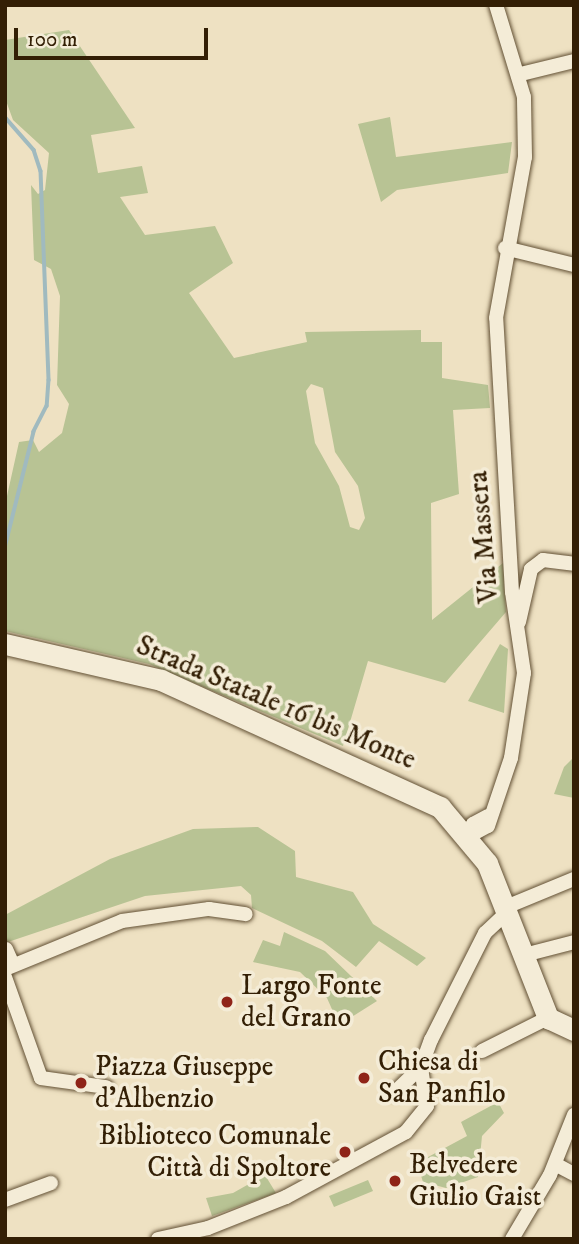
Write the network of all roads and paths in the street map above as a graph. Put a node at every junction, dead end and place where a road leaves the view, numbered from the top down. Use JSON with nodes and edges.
{"nodes":[{"id":1,"x":496,"y":5,"type":"edge"},
{"id":2,"x":574,"y":61,"type":"edge"},
{"id":3,"x":521,"y":74,"type":"junction"},
{"id":4,"x":505,"y":248,"type":"junction"},
{"id":5,"x":574,"y":265,"type":"edge"},
{"id":6,"x":574,"y":564,"type":"edge"},
{"id":7,"x":517,"y":627,"type":"junction"},
{"id":8,"x":5,"y":644,"type":"edge"},
{"id":9,"x":469,"y":836,"type":"junction"},
{"id":10,"x":574,"y":879,"type":"edge"},
{"id":11,"x":508,"y":909,"type":"junction"},
{"id":12,"x":246,"y":914,"type":"dead end"},
{"id":13,"x":574,"y":942,"type":"edge"},
{"id":14,"x":6,"y":949,"type":"edge"},
{"id":15,"x":528,"y":954,"type":"junction"},
{"id":16,"x":8,"y":970,"type":"edge"},
{"id":17,"x":548,"y":1018,"type":"junction"},
{"id":18,"x":574,"y":1030,"type":"edge"},
{"id":19,"x":482,"y":1052,"type":"dead end"},
{"id":20,"x":421,"y":1067,"type":"junction"},
{"id":21,"x":106,"y":1087,"type":"dead end"},
{"id":22,"x":394,"y":1093,"type":"dead end"},
{"id":23,"x":574,"y":1115,"type":"edge"},
{"id":24,"x":555,"y":1164,"type":"junction"},
{"id":25,"x":574,"y":1174,"type":"edge"},
{"id":26,"x":51,"y":1183,"type":"dead end"},
{"id":27,"x":5,"y":1200,"type":"edge"},
{"id":28,"x":158,"y":1239,"type":"edge"},
{"id":29,"x":512,"y":1239,"type":"edge"}],
"edges":[{"from":1,"to":3,"type":"street","name":"Via Massera"},
{"from":2,"to":3,"type":"street"},
{"from":3,"to":4,"type":"street","name":"Via Massera"},
{"from":4,"to":5,"type":"street"},
{"from":4,"to":7,"type":"street","name":"Via Massera"},
{"from":6,"to":7,"type":"street"},
{"from":7,"to":9,"type":"street","name":"Via Massera"},
{"from":8,"to":9,"type":"main road","name":"Strada Statale 16 bis Monte"},
{"from":9,"to":11,"type":"main road"},
{"from":10,"to":11,"type":"street"},
{"from":11,"to":15,"type":"main road"},
{"from":11,"to":20,"type":"street"},
{"from":12,"to":16,"type":"street"},
{"from":13,"to":15,"type":"street"},
{"from":14,"to":16,"type":"street"},
{"from":15,"to":17,"type":"main road"},
{"from":16,"to":21,"type":"street"},
{"from":17,"to":18,"type":"main road"},
{"from":17,"to":19,"type":"street"},
{"from":20,"to":22,"type":"street"},
{"from":20,"to":28,"type":"street"},
{"from":23,"to":24,"type":"street"},
{"from":24,"to":25,"type":"street"},
{"from":24,"to":29,"type":"street"},
{"from":26,"to":27,"type":"street"}]}
